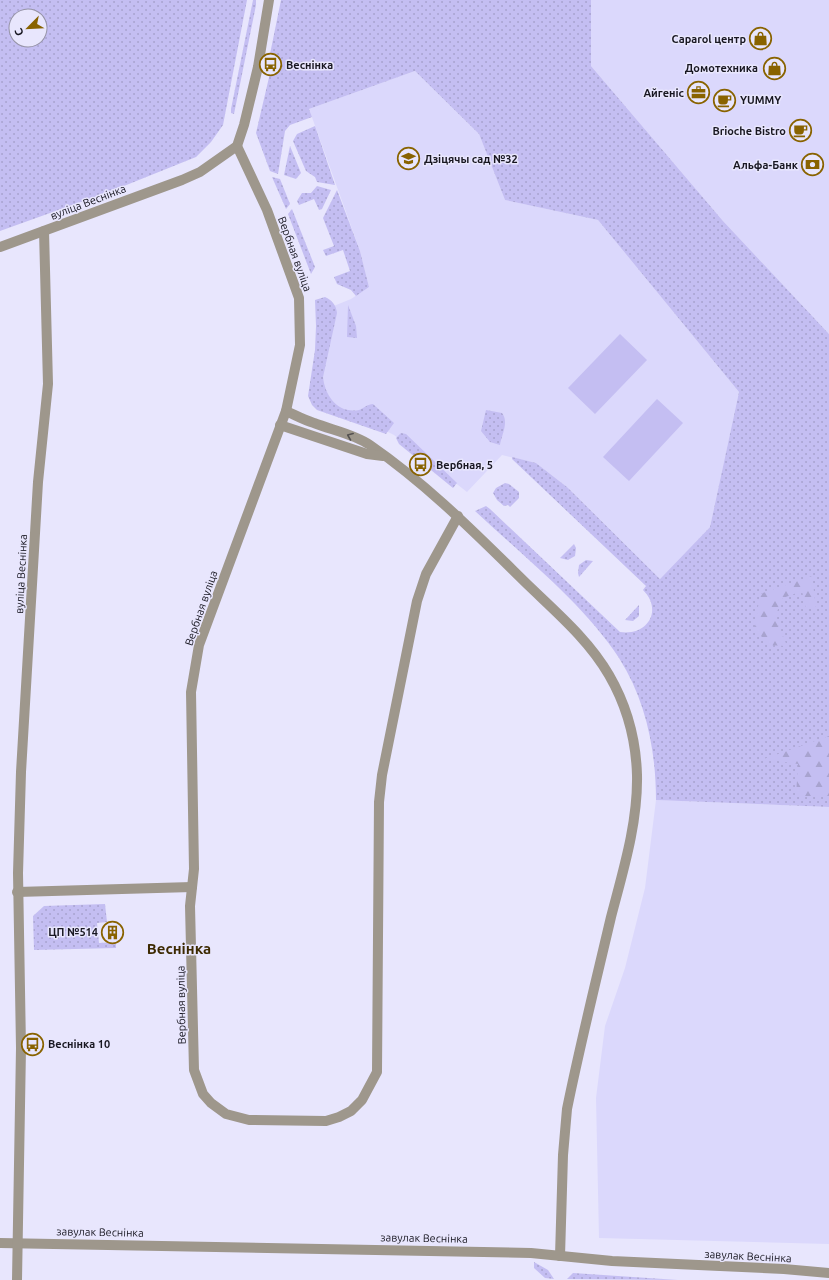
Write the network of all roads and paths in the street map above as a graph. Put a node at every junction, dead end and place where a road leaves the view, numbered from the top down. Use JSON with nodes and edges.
{"nodes":[{"id":1,"x":270,"y":0,"type":"edge"},
{"id":2,"x":237,"y":146,"type":"junction"},
{"id":3,"x":44,"y":231,"type":"junction"},
{"id":4,"x":0,"y":247,"type":"edge"},
{"id":5,"x":286,"y":411,"type":"junction"},
{"id":6,"x":280,"y":425,"type":"junction"},
{"id":7,"x":383,"y":456,"type":"junction"},
{"id":8,"x":458,"y":516,"type":"junction"},
{"id":9,"x":192,"y":887,"type":"junction"},
{"id":10,"x":17,"y":892,"type":"junction"},
{"id":11,"x":0,"y":1243,"type":"edge"},
{"id":12,"x":18,"y":1243,"type":"junction"},
{"id":13,"x":560,"y":1256,"type":"junction"},
{"id":14,"x":829,"y":1273,"type":"edge"},
{"id":15,"x":17,"y":1280,"type":"edge"}],
"edges":[{"from":1,"to":2,"type":"street"},
{"from":2,"to":3,"type":"street","name":"вуліца Веснінка"},
{"from":2,"to":5,"type":"street","name":"Вербная вуліца"},
{"from":3,"to":4,"type":"street"},
{"from":3,"to":10,"type":"street","name":"вуліца Веснінка"},
{"from":5,"to":6,"type":"street","name":"Вербная вуліца"},
{"from":7,"to":5,"type":"street","one_way":true},
{"from":6,"to":7,"type":"street"},
{"from":6,"to":9,"type":"street","name":"Вербная вуліца"},
{"from":7,"to":8,"type":"street"},
{"from":8,"to":9,"type":"street","name":"Вербная вуліца"},
{"from":8,"to":13,"type":"street"},
{"from":9,"to":10,"type":"street"},
{"from":10,"to":12,"type":"street","name":"вуліца Веснінка"},
{"from":11,"to":12,"type":"street","name":"завулак Веснінка"},
{"from":12,"to":13,"type":"street","name":"завулак Веснінка"},
{"from":12,"to":15,"type":"street","name":"вуліца Веснінка"},
{"from":13,"to":14,"type":"street","name":"завулак Веснінка"}]}
